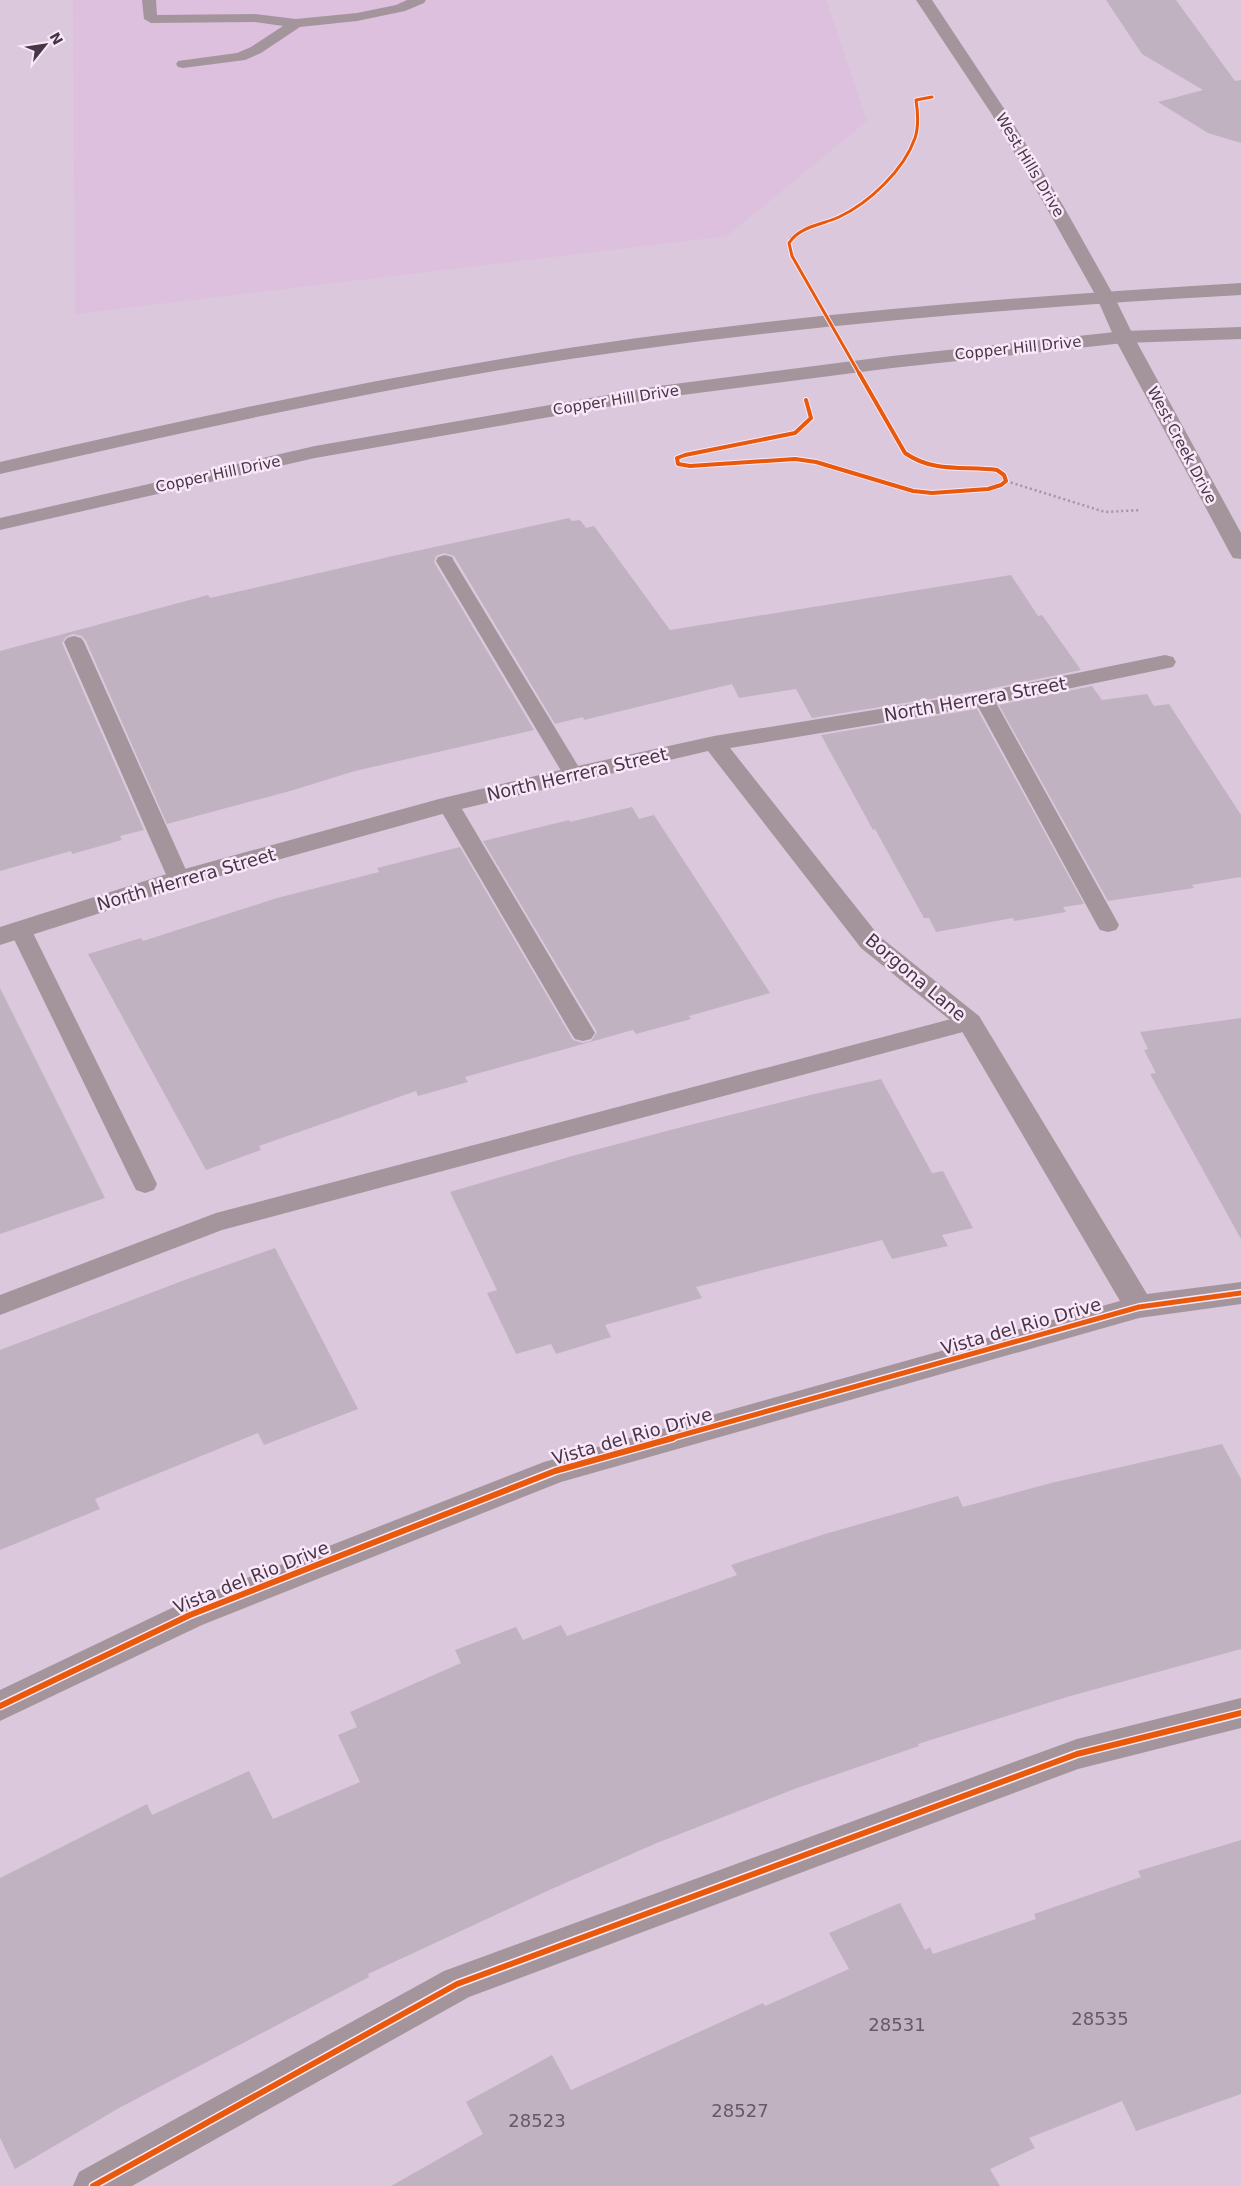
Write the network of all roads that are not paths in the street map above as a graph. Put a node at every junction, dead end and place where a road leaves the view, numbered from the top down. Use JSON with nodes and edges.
{"nodes":[{"id":1,"x":149,"y":0,"type":"edge"},
{"id":2,"x":418,"y":0,"type":"edge"},
{"id":3,"x":924,"y":0,"type":"edge"},
{"id":4,"x":296,"y":23,"type":"junction"},
{"id":5,"x":183,"y":64,"type":"dead end"},
{"id":6,"x":1241,"y":289,"type":"edge"},
{"id":7,"x":1105,"y":296,"type":"junction"},
{"id":8,"x":1241,"y":333,"type":"edge"},
{"id":9,"x":1124,"y":337,"type":"junction"},
{"id":10,"x":0,"y":468,"type":"edge"},
{"id":11,"x":0,"y":524,"type":"edge"},
{"id":12,"x":1241,"y":553,"type":"edge"},
{"id":13,"x":445,"y":561,"type":"dead end"},
{"id":14,"x":74,"y":642,"type":"dead end"},
{"id":15,"x":1165,"y":662,"type":"dead end"},
{"id":16,"x":984,"y":699,"type":"junction"},
{"id":17,"x":714,"y":743,"type":"junction"},
{"id":18,"x":573,"y":774,"type":"junction"},
{"id":19,"x":448,"y":804,"type":"junction"},
{"id":20,"x":179,"y":879,"type":"junction"},
{"id":21,"x":1108,"y":925,"type":"dead end"},
{"id":22,"x":10,"y":932,"type":"edge"},
{"id":23,"x":970,"y":1022,"type":"junction"},
{"id":24,"x":583,"y":1033,"type":"dead end"},
{"id":25,"x":145,"y":1184,"type":"dead end"},
{"id":26,"x":1241,"y":1293,"type":"edge"},
{"id":27,"x":0,"y":1305,"type":"edge"},
{"id":28,"x":1139,"y":1307,"type":"junction"},
{"id":29,"x":0,"y":1706,"type":"edge"},
{"id":30,"x":1241,"y":1713,"type":"edge"},
{"id":31,"x":93,"y":2186,"type":"edge"}],
"edges":[{"from":1,"to":4,"type":"lane"},
{"from":2,"to":4,"type":"lane"},
{"from":3,"to":7,"type":"street","name":"West Hills Drive"},
{"from":4,"to":5,"type":"lane"},
{"from":6,"to":7,"type":"main road"},
{"from":7,"to":9,"type":"street","name":"West Hills Drive"},
{"from":7,"to":10,"type":"main road"},
{"from":8,"to":9,"type":"main road","name":"Copper Hill Drive"},
{"from":9,"to":11,"type":"main road","name":"Copper Hill Drive"},
{"from":9,"to":12,"type":"street","name":"West Creek Drive"},
{"from":13,"to":18,"type":"lane"},
{"from":14,"to":20,"type":"lane"},
{"from":15,"to":16,"type":"street","name":"North Herrera Street"},
{"from":16,"to":17,"type":"street","name":"North Herrera Street"},
{"from":16,"to":21,"type":"lane"},
{"from":17,"to":18,"type":"street","name":"North Herrera Street"},
{"from":17,"to":23,"type":"street","name":"Borgona Lane"},
{"from":18,"to":19,"type":"street","name":"North Herrera Street"},
{"from":19,"to":20,"type":"street","name":"North Herrera Street"},
{"from":19,"to":24,"type":"lane"},
{"from":20,"to":22,"type":"street","name":"North Herrera Street"},
{"from":22,"to":25,"type":"lane"},
{"from":23,"to":27,"type":"lane"},
{"from":23,"to":28,"type":"street","name":"Borgona Lane"},
{"from":26,"to":28,"type":"street","name":"Vista del Rio Drive"},
{"from":28,"to":29,"type":"street","name":"Vista del Rio Drive"},
{"from":30,"to":31,"type":"street"}]}
